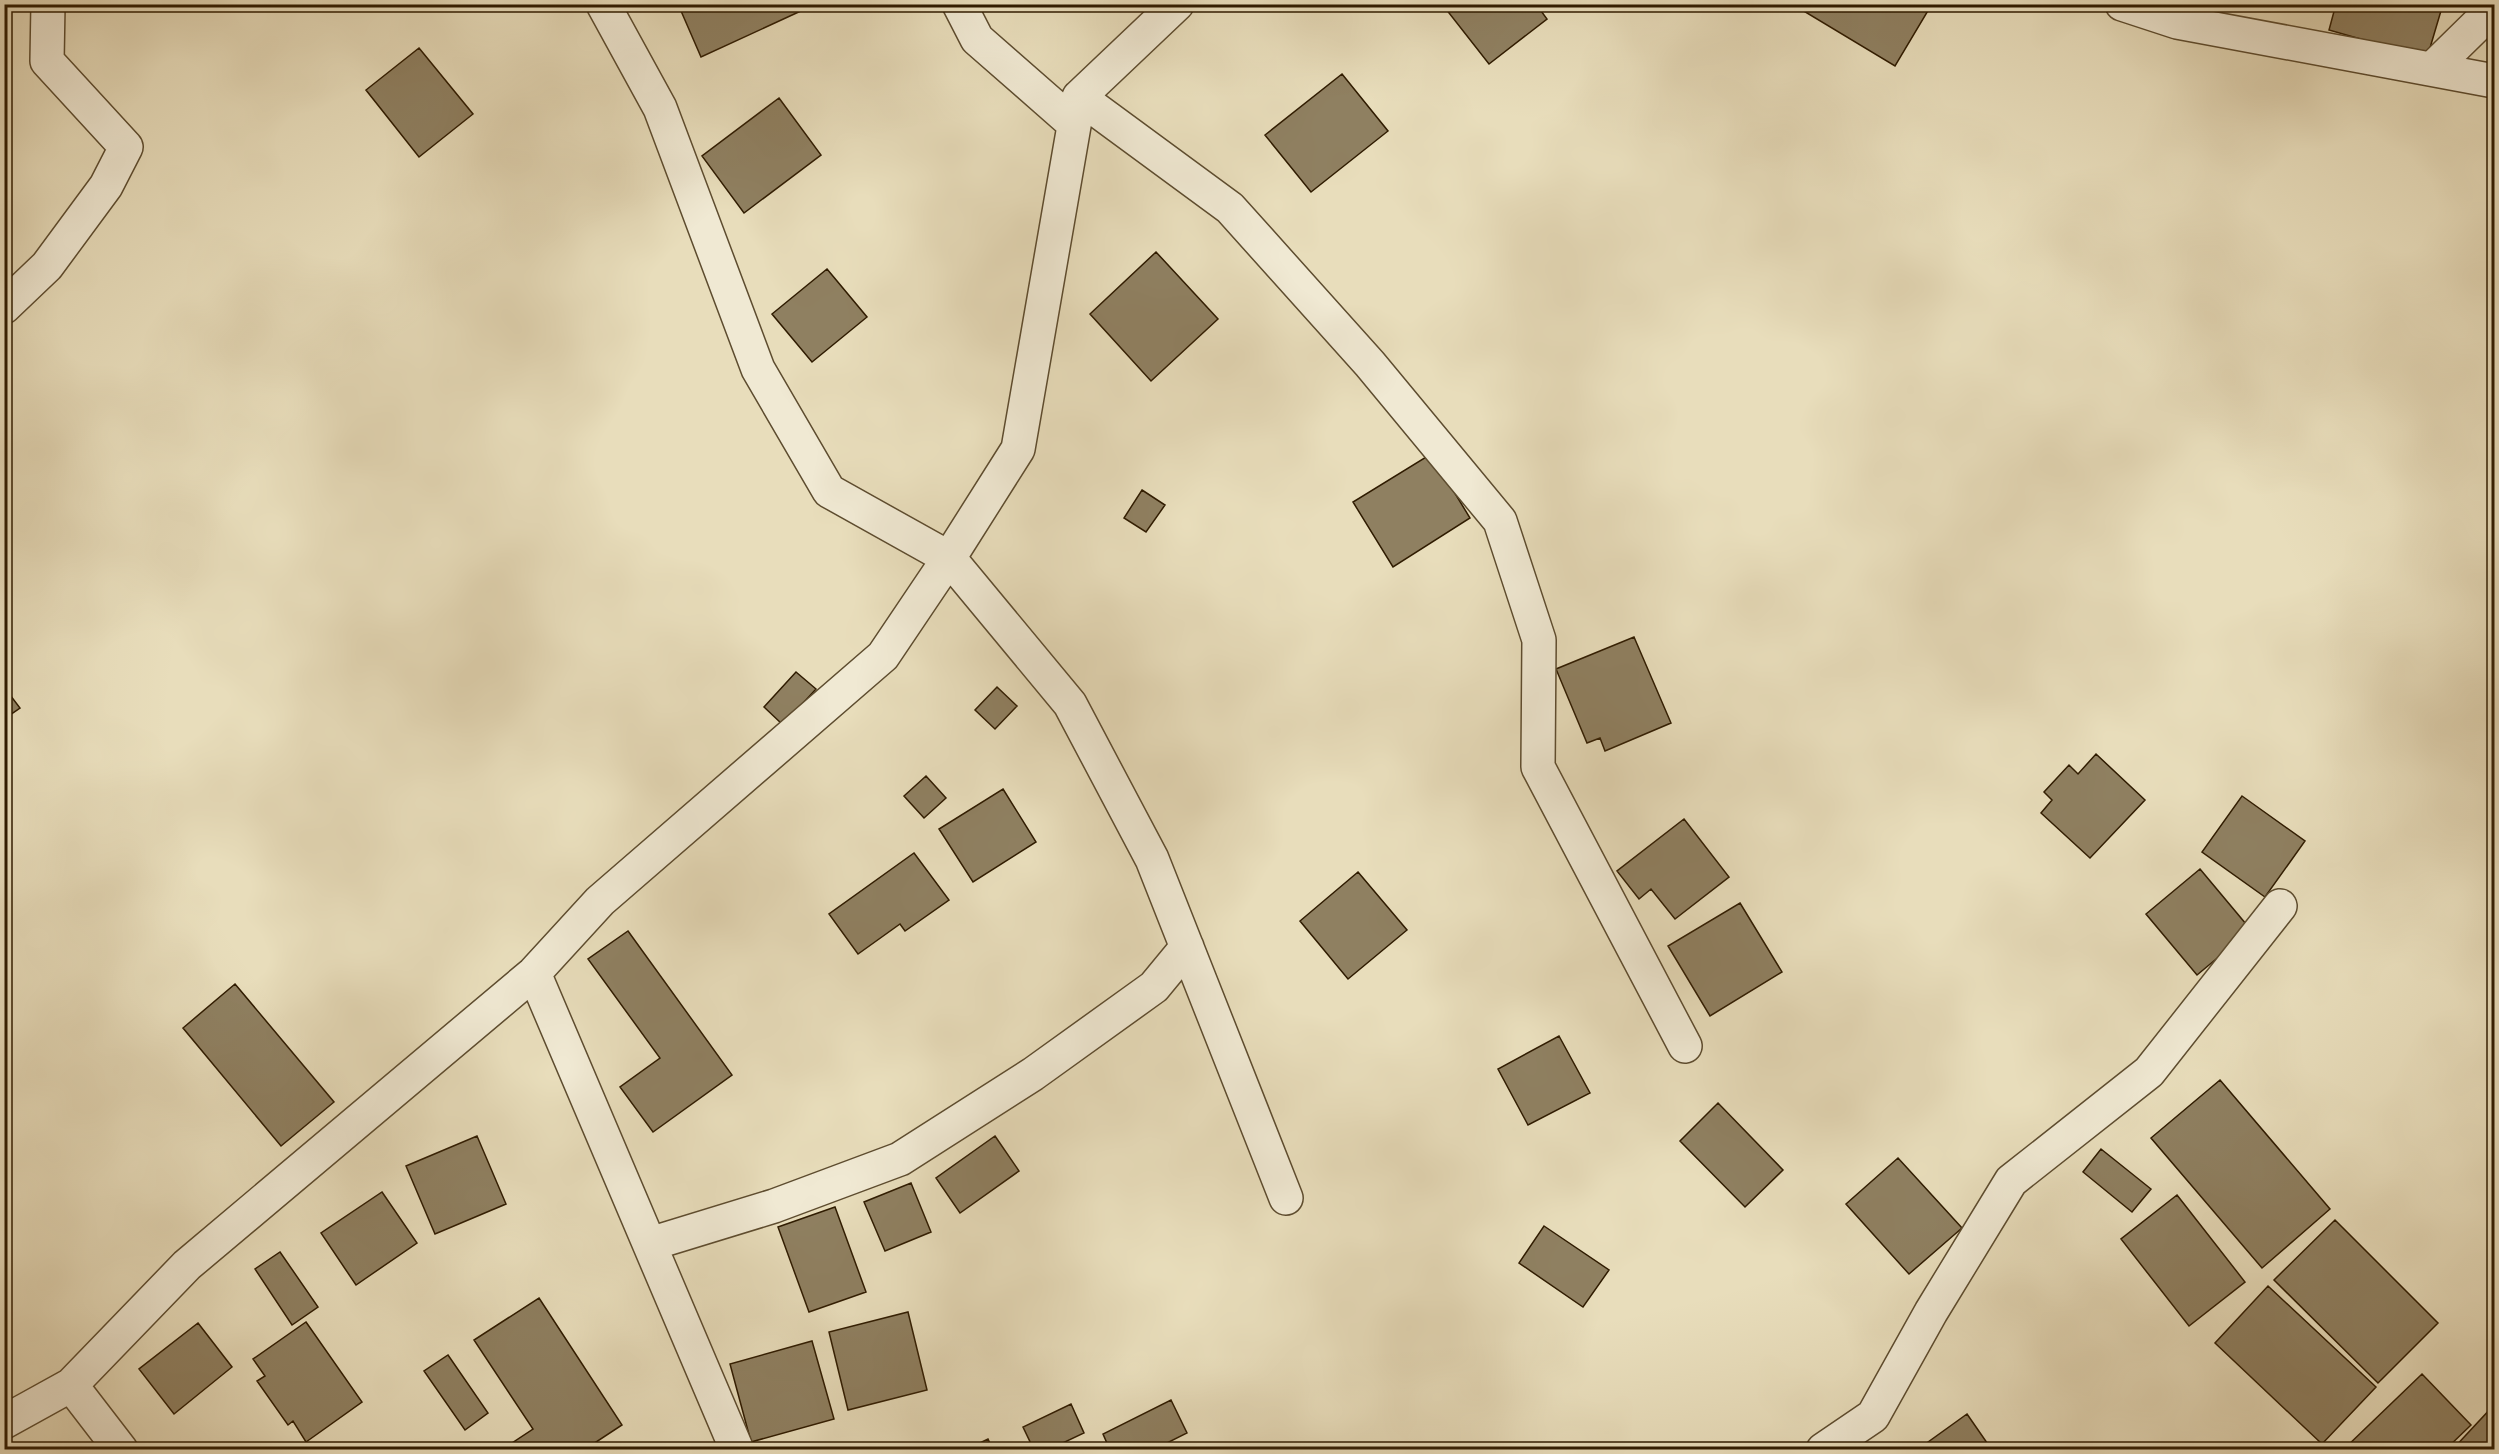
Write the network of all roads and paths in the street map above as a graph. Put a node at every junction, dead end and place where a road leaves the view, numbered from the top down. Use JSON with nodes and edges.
{"nodes":[{"id":1,"x":48,"y":4,"type":"edge"},
{"id":2,"x":603,"y":4,"type":"edge"},
{"id":3,"x":959,"y":4,"type":"edge"},
{"id":4,"x":1177,"y":4,"type":"edge"},
{"id":5,"x":2122,"y":4,"type":"edge"},
{"id":6,"x":2488,"y":4,"type":"edge"},
{"id":7,"x":2433,"y":68,"type":"junction"},
{"id":8,"x":2494,"y":81,"type":"edge"},
{"id":9,"x":1077,"y":111,"type":"junction"},
{"id":10,"x":4,"y":307,"type":"edge"},
{"id":11,"x":950,"y":558,"type":"junction"},
{"id":12,"x":2280,"y":906,"type":"dead end"},
{"id":13,"x":1187,"y":947,"type":"junction"},
{"id":14,"x":534,"y":973,"type":"junction"},
{"id":15,"x":1685,"y":1046,"type":"dead end"},
{"id":16,"x":1286,"y":1198,"type":"dead end"},
{"id":17,"x":650,"y":1244,"type":"junction"},
{"id":18,"x":71,"y":1385,"type":"junction"},
{"id":19,"x":4,"y":1422,"type":"edge"},
{"id":20,"x":121,"y":1449,"type":"edge"},
{"id":21,"x":737,"y":1449,"type":"edge"},
{"id":22,"x":1823,"y":1449,"type":"edge"}],
"edges":[{"from":1,"to":10,"type":"street"},
{"from":2,"to":11,"type":"street"},
{"from":3,"to":9,"type":"street"},
{"from":4,"to":9,"type":"street"},
{"from":5,"to":7,"type":"street"},
{"from":6,"to":7,"type":"street"},
{"from":7,"to":8,"type":"street"},
{"from":9,"to":11,"type":"street"},
{"from":9,"to":15,"type":"street"},
{"from":11,"to":13,"type":"street"},
{"from":11,"to":14,"type":"street"},
{"from":12,"to":22,"type":"street"},
{"from":13,"to":16,"type":"street"},
{"from":13,"to":17,"type":"street"},
{"from":14,"to":17,"type":"street"},
{"from":14,"to":18,"type":"street"},
{"from":17,"to":21,"type":"street"},
{"from":18,"to":19,"type":"street"},
{"from":18,"to":20,"type":"street"}]}
